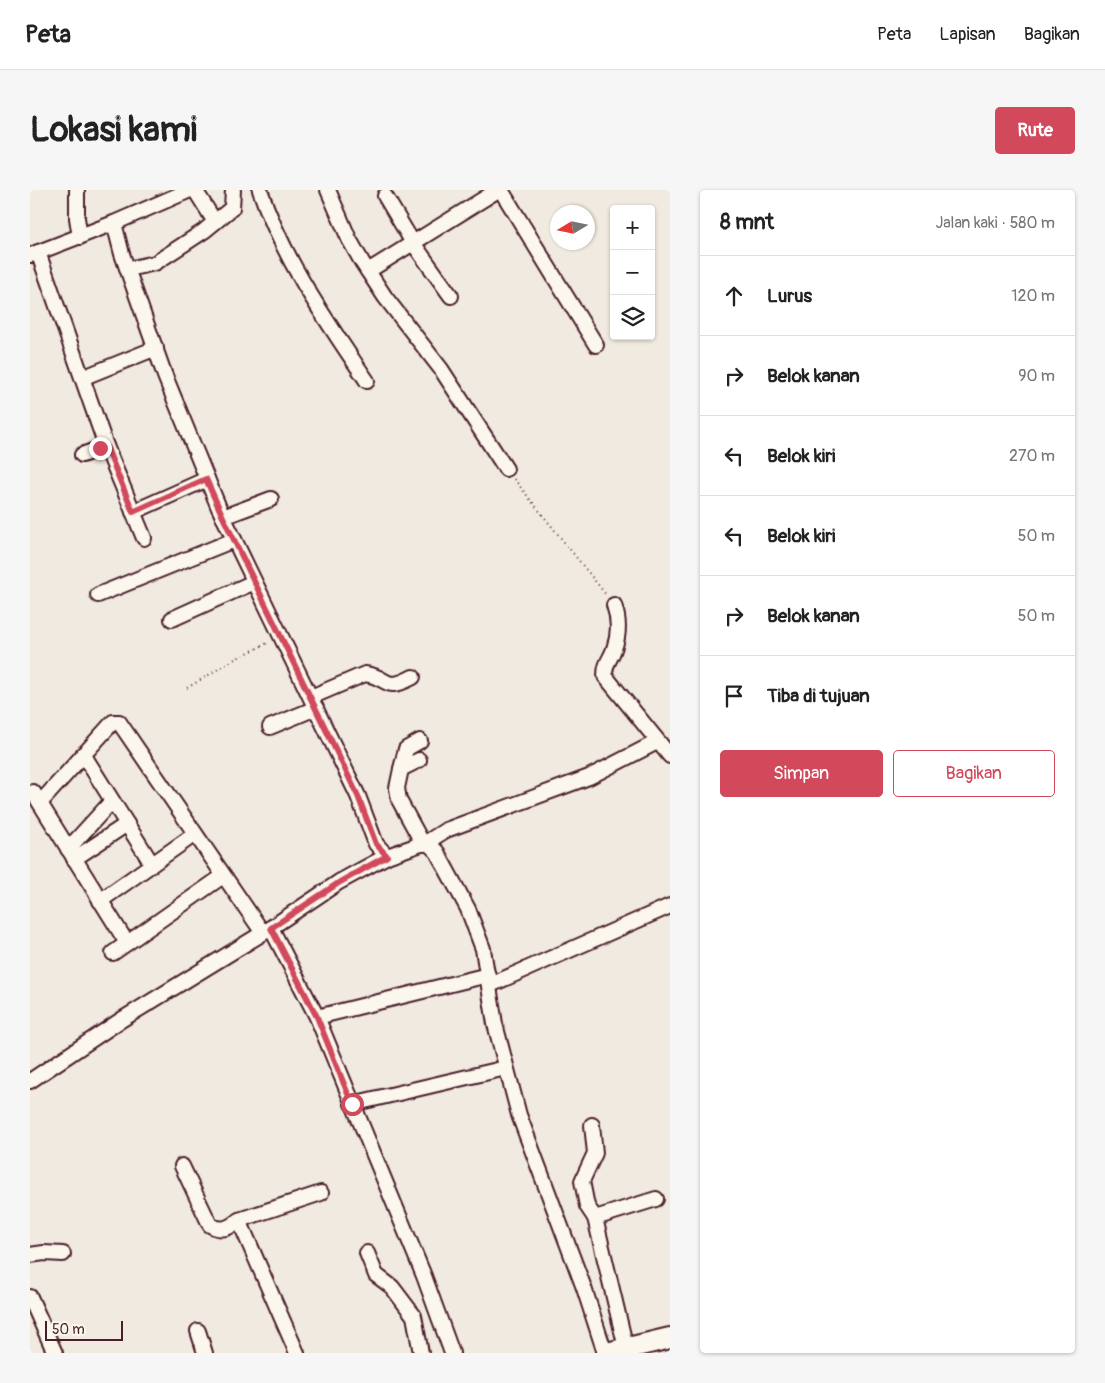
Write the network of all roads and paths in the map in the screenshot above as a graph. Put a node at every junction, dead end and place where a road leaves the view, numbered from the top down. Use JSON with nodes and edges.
{"nodes":[{"id":1,"x":77,"y":190,"type":"edge"},
{"id":2,"x":190,"y":190,"type":"edge"},
{"id":3,"x":195,"y":190,"type":"edge"},
{"id":4,"x":233,"y":190,"type":"edge"},
{"id":5,"x":260,"y":190,"type":"edge"},
{"id":6,"x":328,"y":190,"type":"edge"},
{"id":7,"x":500,"y":190,"type":"edge"},
{"id":8,"x":385,"y":196,"type":"dead end"},
{"id":9,"x":215,"y":222,"type":"junction"},
{"id":10,"x":114,"y":223,"type":"junction"},
{"id":11,"x":80,"y":237,"type":"junction"},
{"id":12,"x":413,"y":243,"type":"junction"},
{"id":13,"x":34,"y":253,"type":"edge"},
{"id":14,"x":128,"y":269,"type":"junction"},
{"id":15,"x":368,"y":271,"type":"junction"},
{"id":16,"x":451,"y":296,"type":"dead end"},
{"id":17,"x":596,"y":345,"type":"dead end"},
{"id":18,"x":156,"y":348,"type":"junction"},
{"id":19,"x":82,"y":378,"type":"junction"},
{"id":20,"x":367,"y":382,"type":"dead end"},
{"id":21,"x":106,"y":446,"type":"junction"},
{"id":22,"x":82,"y":454,"type":"dead end"},
{"id":23,"x":506,"y":469,"type":"joint"},
{"id":24,"x":206,"y":479,"type":"junction"},
{"id":25,"x":271,"y":498,"type":"dead end"},
{"id":26,"x":133,"y":512,"type":"junction"},
{"id":27,"x":223,"y":517,"type":"junction"},
{"id":28,"x":144,"y":538,"type":"dead end"},
{"id":29,"x":234,"y":540,"type":"junction"},
{"id":30,"x":254,"y":582,"type":"junction"},
{"id":31,"x":98,"y":595,"type":"dead end"},
{"id":32,"x":614,"y":605,"type":"joint"},
{"id":33,"x":172,"y":619,"type":"dead end"},
{"id":34,"x":281,"y":637,"type":"junction"},
{"id":35,"x":413,"y":676,"type":"dead end"},
{"id":36,"x":186,"y":688,"type":"dead end"},
{"id":37,"x":313,"y":702,"type":"junction"},
{"id":38,"x":270,"y":728,"type":"dead end"},
{"id":39,"x":420,"y":741,"type":"dead end"},
{"id":40,"x":657,"y":742,"type":"junction"},
{"id":41,"x":83,"y":754,"type":"junction"},
{"id":42,"x":670,"y":756,"type":"edge"},
{"id":43,"x":419,"y":760,"type":"dead end"},
{"id":44,"x":401,"y":769,"type":"junction"},
{"id":45,"x":112,"y":800,"type":"junction"},
{"id":46,"x":127,"y":824,"type":"junction"},
{"id":47,"x":195,"y":834,"type":"junction"},
{"id":48,"x":425,"y":843,"type":"junction"},
{"id":49,"x":71,"y":854,"type":"junction"},
{"id":50,"x":387,"y":856,"type":"junction"},
{"id":51,"x":152,"y":864,"type":"junction"},
{"id":52,"x":223,"y":876,"type":"junction"},
{"id":53,"x":100,"y":901,"type":"junction"},
{"id":54,"x":670,"y":906,"type":"edge"},
{"id":55,"x":267,"y":930,"type":"junction"},
{"id":56,"x":127,"y":943,"type":"junction"},
{"id":57,"x":113,"y":953,"type":"dead end"},
{"id":58,"x":489,"y":980,"type":"junction"},
{"id":59,"x":317,"y":1017,"type":"junction"},
{"id":60,"x":506,"y":1068,"type":"junction"},
{"id":61,"x":30,"y":1081,"type":"edge"},
{"id":62,"x":352,"y":1104,"type":"junction"},
{"id":63,"x":592,"y":1125,"type":"dead end"},
{"id":64,"x":182,"y":1166,"type":"dead end"},
{"id":65,"x":320,"y":1192,"type":"dead end"},
{"id":66,"x":656,"y":1199,"type":"dead end"},
{"id":67,"x":595,"y":1218,"type":"junction"},
{"id":68,"x":239,"y":1220,"type":"junction"},
{"id":69,"x":63,"y":1254,"type":"dead end"},
{"id":70,"x":367,"y":1254,"type":"dead end"},
{"id":71,"x":30,"y":1256,"type":"edge"},
{"id":72,"x":30,"y":1297,"type":"edge"},
{"id":73,"x":198,"y":1331,"type":"dead end"},
{"id":74,"x":669,"y":1340,"type":"edge"},
{"id":75,"x":612,"y":1351,"type":"edge"},
{"id":76,"x":55,"y":1353,"type":"edge"},
{"id":77,"x":205,"y":1353,"type":"edge"},
{"id":78,"x":297,"y":1353,"type":"edge"},
{"id":79,"x":421,"y":1353,"type":"edge"},
{"id":80,"x":452,"y":1353,"type":"edge"}],
"edges":[{"from":1,"to":11,"type":"street"},
{"from":2,"to":10,"type":"street"},
{"from":3,"to":9,"type":"street"},
{"from":4,"to":9,"type":"street"},
{"from":5,"to":20,"type":"street"},
{"from":6,"to":15,"type":"street"},
{"from":7,"to":12,"type":"street"},
{"from":7,"to":17,"type":"street"},
{"from":8,"to":12,"type":"street"},
{"from":9,"to":14,"type":"street"},
{"from":10,"to":11,"type":"street"},
{"from":10,"to":14,"type":"street"},
{"from":11,"to":13,"type":"street"},
{"from":12,"to":15,"type":"street"},
{"from":12,"to":16,"type":"street"},
{"from":13,"to":19,"type":"street"},
{"from":14,"to":18,"type":"street"},
{"from":15,"to":23,"type":"street"},
{"from":18,"to":19,"type":"street"},
{"from":18,"to":24,"type":"street"},
{"from":19,"to":21,"type":"street"},
{"from":21,"to":22,"type":"street"},
{"from":21,"to":26,"type":"street"},
{"from":23,"to":32,"type":"path"},
{"from":24,"to":26,"type":"street"},
{"from":24,"to":27,"type":"street"},
{"from":25,"to":27,"type":"street"},
{"from":26,"to":28,"type":"street"},
{"from":27,"to":29,"type":"street"},
{"from":29,"to":30,"type":"street"},
{"from":29,"to":31,"type":"street"},
{"from":30,"to":33,"type":"street"},
{"from":30,"to":34,"type":"street"},
{"from":32,"to":40,"type":"street"},
{"from":34,"to":36,"type":"path"},
{"from":34,"to":37,"type":"street"},
{"from":35,"to":37,"type":"street"},
{"from":37,"to":38,"type":"street"},
{"from":37,"to":50,"type":"street"},
{"from":39,"to":44,"type":"street"},
{"from":40,"to":42,"type":"street"},
{"from":40,"to":48,"type":"street"},
{"from":41,"to":45,"type":"street"},
{"from":41,"to":47,"type":"street"},
{"from":41,"to":49,"type":"street"},
{"from":43,"to":44,"type":"street"},
{"from":44,"to":48,"type":"street"},
{"from":45,"to":46,"type":"street"},
{"from":45,"to":49,"type":"street"},
{"from":46,"to":49,"type":"street"},
{"from":46,"to":51,"type":"street"},
{"from":47,"to":51,"type":"street"},
{"from":47,"to":52,"type":"street"},
{"from":48,"to":50,"type":"street"},
{"from":48,"to":58,"type":"street"},
{"from":49,"to":53,"type":"street"},
{"from":50,"to":55,"type":"street"},
{"from":51,"to":53,"type":"street"},
{"from":52,"to":55,"type":"street"},
{"from":52,"to":56,"type":"street"},
{"from":53,"to":56,"type":"street"},
{"from":54,"to":58,"type":"street"},
{"from":55,"to":59,"type":"street"},
{"from":55,"to":61,"type":"street"},
{"from":56,"to":57,"type":"street"},
{"from":58,"to":59,"type":"street"},
{"from":58,"to":60,"type":"street"},
{"from":59,"to":62,"type":"street"},
{"from":60,"to":62,"type":"street"},
{"from":60,"to":75,"type":"street"},
{"from":62,"to":80,"type":"street"},
{"from":63,"to":67,"type":"street"},
{"from":64,"to":68,"type":"street"},
{"from":65,"to":68,"type":"street"},
{"from":66,"to":67,"type":"street"},
{"from":67,"to":75,"type":"street"},
{"from":68,"to":78,"type":"street"},
{"from":69,"to":71,"type":"street"},
{"from":70,"to":79,"type":"street"},
{"from":72,"to":76,"type":"street"},
{"from":73,"to":77,"type":"street"},
{"from":74,"to":75,"type":"highway"}]}
